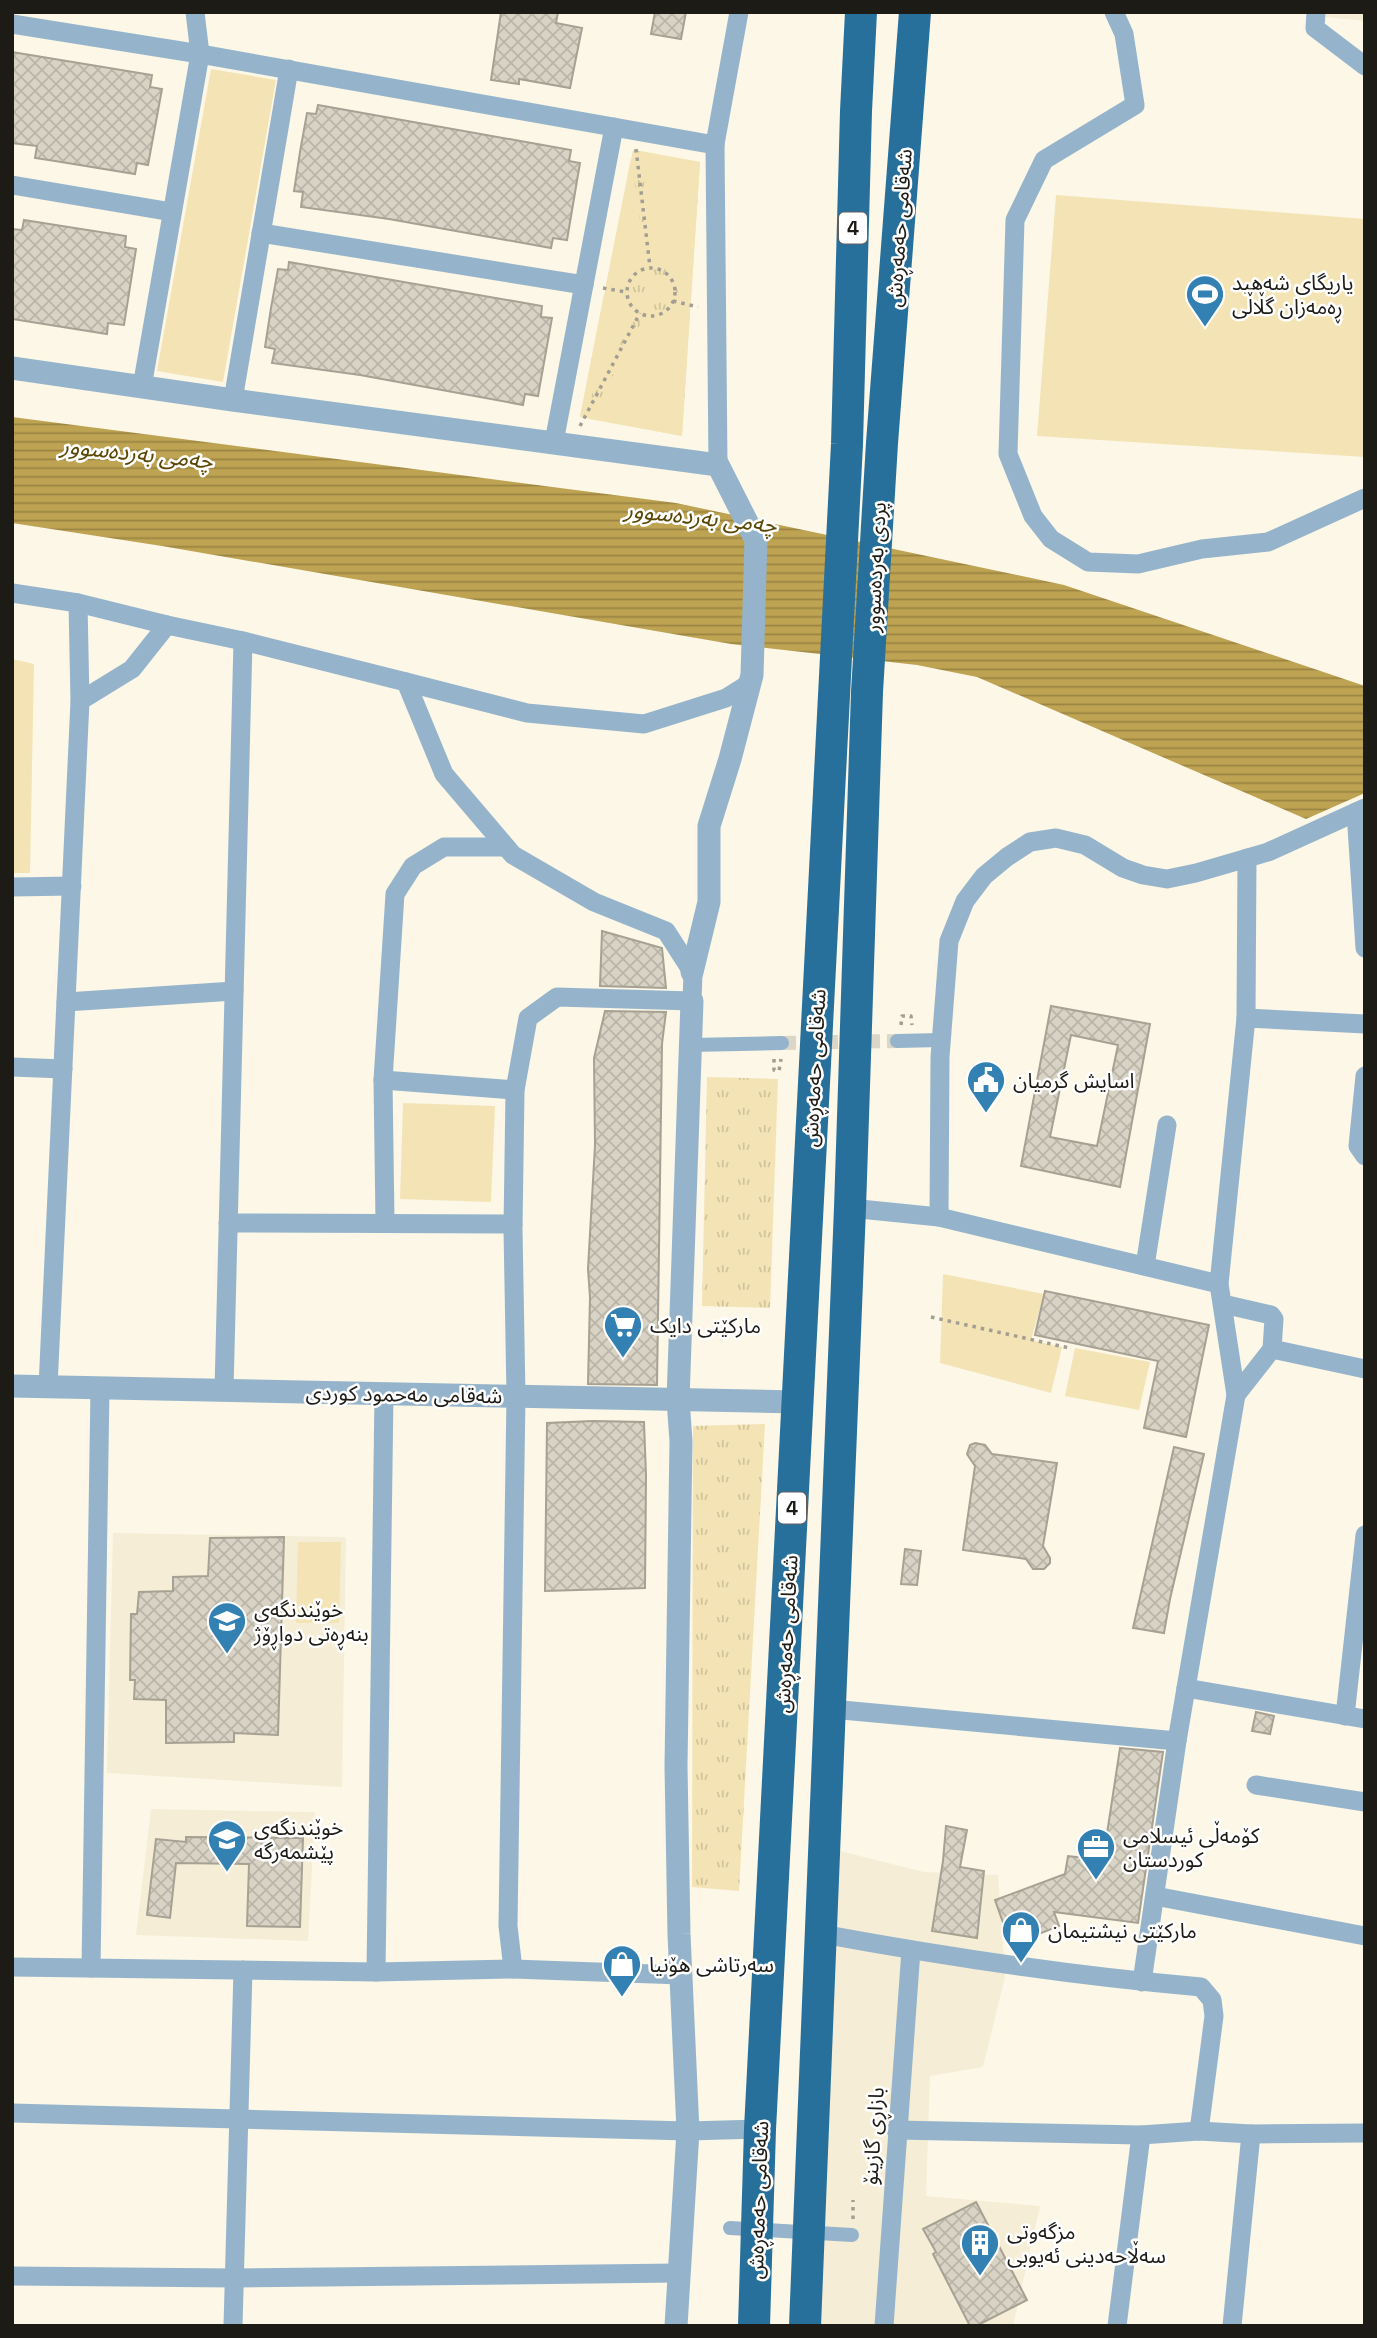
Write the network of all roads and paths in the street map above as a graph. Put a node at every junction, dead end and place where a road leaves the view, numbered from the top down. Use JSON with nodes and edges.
{"nodes":[{"id":1,"x":195,"y":12,"type":"edge"},
{"id":2,"x":739,"y":12,"type":"edge"},
{"id":3,"x":861,"y":12,"type":"edge"},
{"id":4,"x":915,"y":12,"type":"edge"},
{"id":5,"x":1114,"y":12,"type":"edge"},
{"id":6,"x":1316,"y":12,"type":"edge"},
{"id":7,"x":12,"y":24,"type":"edge"},
{"id":8,"x":200,"y":54,"type":"junction"},
{"id":9,"x":1365,"y":66,"type":"edge"},
{"id":10,"x":289,"y":69,"type":"junction"},
{"id":11,"x":856,"y":111,"type":"junction"},
{"id":12,"x":907,"y":123,"type":"junction"},
{"id":13,"x":624,"y":128,"type":"junction"},
{"id":14,"x":715,"y":145,"type":"junction"},
{"id":15,"x":12,"y":185,"type":"edge"},
{"id":16,"x":173,"y":212,"type":"junction"},
{"id":17,"x":261,"y":233,"type":"junction"},
{"id":18,"x":650,"y":268,"type":"junction"},
{"id":19,"x":584,"y":285,"type":"junction"},
{"id":20,"x":640,"y":313,"type":"junction"},
{"id":21,"x":12,"y":368,"type":"edge"},
{"id":22,"x":142,"y":387,"type":"junction"},
{"id":23,"x":233,"y":400,"type":"junction"},
{"id":24,"x":562,"y":443,"type":"junction"},
{"id":25,"x":882,"y":443,"type":"joint"},
{"id":26,"x":847,"y":444,"type":"joint"},
{"id":27,"x":718,"y":465,"type":"junction"},
{"id":28,"x":1365,"y":498,"type":"edge"},
{"id":29,"x":12,"y":593,"type":"edge"},
{"id":30,"x":78,"y":603,"type":"junction"},
{"id":31,"x":167,"y":625,"type":"junction"},
{"id":32,"x":243,"y":641,"type":"junction"},
{"id":33,"x":406,"y":682,"type":"junction"},
{"id":34,"x":750,"y":683,"type":"junction"},
{"id":35,"x":834,"y":691,"type":"joint"},
{"id":36,"x":867,"y":692,"type":"joint"},
{"id":37,"x":80,"y":701,"type":"junction"},
{"id":38,"x":1360,"y":810,"type":"edge"},
{"id":39,"x":506,"y":846,"type":"junction"},
{"id":40,"x":1247,"y":858,"type":"junction"},
{"id":41,"x":12,"y":887,"type":"edge"},
{"id":42,"x":72,"y":887,"type":"junction"},
{"id":43,"x":822,"y":916,"type":"junction"},
{"id":44,"x":859,"y":921,"type":"junction"},
{"id":45,"x":1365,"y":948,"type":"edge"},
{"id":46,"x":692,"y":972,"type":"junction"},
{"id":47,"x":234,"y":991,"type":"junction"},
{"id":48,"x":692,"y":1001,"type":"junction"},
{"id":49,"x":66,"y":1002,"type":"junction"},
{"id":50,"x":1246,"y":1018,"type":"junction"},
{"id":51,"x":1365,"y":1024,"type":"edge"},
{"id":52,"x":941,"y":1040,"type":"junction"},
{"id":53,"x":897,"y":1041,"type":"tunnel mouth"},
{"id":54,"x":782,"y":1043,"type":"tunnel mouth"},
{"id":55,"x":691,"y":1045,"type":"junction"},
{"id":56,"x":12,"y":1067,"type":"edge"},
{"id":57,"x":63,"y":1069,"type":"junction"},
{"id":58,"x":1365,"y":1076,"type":"edge"},
{"id":59,"x":383,"y":1080,"type":"junction"},
{"id":60,"x":516,"y":1090,"type":"junction"},
{"id":61,"x":1167,"y":1125,"type":"dead end"},
{"id":62,"x":1365,"y":1156,"type":"edge"},
{"id":63,"x":850,"y":1208,"type":"junction"},
{"id":64,"x":939,"y":1217,"type":"junction"},
{"id":65,"x":385,"y":1222,"type":"junction"},
{"id":66,"x":228,"y":1223,"type":"junction"},
{"id":67,"x":513,"y":1224,"type":"junction"},
{"id":68,"x":1145,"y":1266,"type":"junction"},
{"id":69,"x":1219,"y":1284,"type":"junction"},
{"id":70,"x":1223,"y":1304,"type":"junction"},
{"id":71,"x":931,"y":1317,"type":"dead end"},
{"id":72,"x":1069,"y":1348,"type":"dead end"},
{"id":73,"x":1272,"y":1349,"type":"junction"},
{"id":74,"x":1365,"y":1369,"type":"edge"},
{"id":75,"x":12,"y":1386,"type":"edge"},
{"id":76,"x":48,"y":1387,"type":"junction"},
{"id":77,"x":100,"y":1388,"type":"junction"},
{"id":78,"x":224,"y":1390,"type":"junction"},
{"id":79,"x":384,"y":1394,"type":"junction"},
{"id":80,"x":1236,"y":1395,"type":"junction"},
{"id":81,"x":516,"y":1396,"type":"junction"},
{"id":82,"x":678,"y":1400,"type":"junction"},
{"id":83,"x":797,"y":1402,"type":"junction"},
{"id":84,"x":1365,"y":1535,"type":"edge"},
{"id":85,"x":1186,"y":1688,"type":"junction"},
{"id":86,"x":831,"y":1709,"type":"junction"},
{"id":87,"x":1345,"y":1716,"type":"junction"},
{"id":88,"x":1365,"y":1719,"type":"edge"},
{"id":89,"x":1177,"y":1741,"type":"junction"},
{"id":90,"x":1256,"y":1785,"type":"dead end"},
{"id":91,"x":1365,"y":1802,"type":"edge"},
{"id":92,"x":1155,"y":1896,"type":"junction"},
{"id":93,"x":822,"y":1934,"type":"junction"},
{"id":94,"x":1365,"y":1936,"type":"edge"},
{"id":95,"x":911,"y":1950,"type":"junction"},
{"id":96,"x":12,"y":1967,"type":"edge"},
{"id":97,"x":91,"y":1968,"type":"junction"},
{"id":98,"x":513,"y":1969,"type":"junction"},
{"id":99,"x":243,"y":1970,"type":"junction"},
{"id":100,"x":376,"y":1972,"type":"junction"},
{"id":101,"x":681,"y":1975,"type":"junction"},
{"id":102,"x":1142,"y":1982,"type":"junction"},
{"id":103,"x":12,"y":2113,"type":"edge"},
{"id":104,"x":239,"y":2118,"type":"junction"},
{"id":105,"x":761,"y":2129,"type":"junction"},
{"id":106,"x":896,"y":2130,"type":"junction"},
{"id":107,"x":688,"y":2131,"type":"junction"},
{"id":108,"x":1199,"y":2131,"type":"junction"},
{"id":109,"x":1365,"y":2133,"type":"edge"},
{"id":110,"x":1251,"y":2134,"type":"junction"},
{"id":111,"x":1141,"y":2135,"type":"junction"},
{"id":112,"x":730,"y":2228,"type":"dead end"},
{"id":113,"x":852,"y":2235,"type":"dead end"},
{"id":114,"x":679,"y":2273,"type":"junction"},
{"id":115,"x":12,"y":2276,"type":"edge"},
{"id":116,"x":234,"y":2278,"type":"junction"},
{"id":117,"x":233,"y":2326,"type":"edge"},
{"id":118,"x":676,"y":2326,"type":"edge"},
{"id":119,"x":754,"y":2326,"type":"edge"},
{"id":120,"x":805,"y":2326,"type":"edge"},
{"id":121,"x":884,"y":2326,"type":"edge"},
{"id":122,"x":1117,"y":2326,"type":"edge"},
{"id":123,"x":1232,"y":2326,"type":"edge"}],
"edges":[{"from":1,"to":8,"type":"street"},
{"from":2,"to":14,"type":"street"},
{"from":3,"to":11,"type":"highway","name":"شەقامی حەمەڕەش","number":"4"},
{"from":4,"to":12,"type":"highway","name":"شەقامی حەمەڕەش","number":"4"},
{"from":5,"to":28,"type":"street"},
{"from":6,"to":9,"type":"street"},
{"from":7,"to":8,"type":"street"},
{"from":8,"to":10,"type":"street"},
{"from":8,"to":16,"type":"street"},
{"from":10,"to":13,"type":"street"},
{"from":10,"to":17,"type":"street"},
{"from":11,"to":12,"type":"highway"},
{"from":11,"to":26,"type":"highway","name":"شەقامی حەمەڕەش","number":"4"},
{"from":12,"to":25,"type":"highway","name":"شەقامی حەمەڕەش","number":"4"},
{"from":13,"to":14,"type":"street"},
{"from":13,"to":18,"type":"path"},
{"from":13,"to":19,"type":"street"},
{"from":14,"to":27,"type":"street"},
{"from":15,"to":16,"type":"street"},
{"from":16,"to":22,"type":"street"},
{"from":17,"to":19,"type":"street"},
{"from":17,"to":23,"type":"street"},
{"from":18,"to":20,"type":"path"},
{"from":18,"to":20,"type":"path"},
{"from":19,"to":24,"type":"street"},
{"from":20,"to":24,"type":"path"},
{"from":21,"to":22,"type":"street"},
{"from":22,"to":23,"type":"street"},
{"from":23,"to":24,"type":"street"},
{"from":24,"to":27,"type":"street"},
{"from":25,"to":36,"type":"highway","name":"پردی بەردەسوور","number":"4"},
{"from":26,"to":35,"type":"highway","name":"پردی بەردەسوور","number":"4"},
{"from":27,"to":34,"type":"street"},
{"from":29,"to":30,"type":"street"},
{"from":30,"to":31,"type":"street"},
{"from":30,"to":37,"type":"street"},
{"from":31,"to":32,"type":"street"},
{"from":31,"to":37,"type":"street"},
{"from":32,"to":33,"type":"street"},
{"from":32,"to":47,"type":"street"},
{"from":33,"to":34,"type":"street"},
{"from":33,"to":39,"type":"street"},
{"from":34,"to":46,"type":"street"},
{"from":35,"to":43,"type":"highway","name":"شەقامی حەمەڕەش","number":"4"},
{"from":36,"to":44,"type":"highway","name":"شەقامی حەمەڕەش","number":"4"},
{"from":37,"to":42,"type":"street"},
{"from":38,"to":40,"type":"street"},
{"from":38,"to":45,"type":"street"},
{"from":39,"to":46,"type":"street"},
{"from":39,"to":59,"type":"street"},
{"from":40,"to":50,"type":"street"},
{"from":40,"to":52,"type":"street"},
{"from":41,"to":42,"type":"street"},
{"from":42,"to":49,"type":"street"},
{"from":43,"to":44,"type":"highway"},
{"from":43,"to":83,"type":"highway","name":"شەقامی حەمەڕەش","number":"4"},
{"from":44,"to":63,"type":"highway","name":"شەقامی حەمەڕەش","number":"4"},
{"from":46,"to":48,"type":"street"},
{"from":47,"to":49,"type":"street"},
{"from":47,"to":66,"type":"street"},
{"from":48,"to":55,"type":"street"},
{"from":48,"to":60,"type":"street"},
{"from":49,"to":57,"type":"street"},
{"from":50,"to":51,"type":"street"},
{"from":50,"to":69,"type":"street"},
{"from":52,"to":53,"type":"street"},
{"from":52,"to":64,"type":"street"},
{"from":54,"to":55,"type":"street"},
{"from":55,"to":82,"type":"street"},
{"from":56,"to":57,"type":"street"},
{"from":57,"to":76,"type":"street"},
{"from":58,"to":62,"type":"street"},
{"from":59,"to":60,"type":"street"},
{"from":59,"to":65,"type":"street"},
{"from":60,"to":67,"type":"street"},
{"from":61,"to":68,"type":"street"},
{"from":63,"to":64,"type":"street"},
{"from":63,"to":86,"type":"highway","name":"شەقامی حەمەڕەش","number":"4"},
{"from":64,"to":68,"type":"street"},
{"from":65,"to":66,"type":"street"},
{"from":65,"to":67,"type":"street"},
{"from":66,"to":78,"type":"street"},
{"from":67,"to":81,"type":"street"},
{"from":68,"to":69,"type":"street"},
{"from":69,"to":70,"type":"street"},
{"from":70,"to":73,"type":"street"},
{"from":70,"to":80,"type":"street"},
{"from":71,"to":72,"type":"path"},
{"from":73,"to":74,"type":"street"},
{"from":73,"to":80,"type":"street"},
{"from":75,"to":76,"type":"street","name":"شەقامی مەحمود کوردی"},
{"from":76,"to":77,"type":"street","name":"شەقامی مەحمود کوردی"},
{"from":77,"to":78,"type":"street","name":"شەقامی مەحمود کوردی"},
{"from":77,"to":97,"type":"street"},
{"from":78,"to":79,"type":"street","name":"شەقامی مەحمود کوردی"},
{"from":79,"to":81,"type":"street","name":"شەقامی مەحمود کوردی"},
{"from":79,"to":100,"type":"street"},
{"from":80,"to":85,"type":"street"},
{"from":81,"to":82,"type":"street","name":"شەقامی مەحمود کوردی"},
{"from":81,"to":98,"type":"street"},
{"from":82,"to":83,"type":"street","name":"شەقامی مەحمود کوردی"},
{"from":82,"to":101,"type":"street"},
{"from":83,"to":105,"type":"highway","name":"شەقامی حەمەڕەش","number":"4"},
{"from":84,"to":87,"type":"street"},
{"from":85,"to":87,"type":"street"},
{"from":85,"to":89,"type":"street"},
{"from":86,"to":89,"type":"street"},
{"from":86,"to":93,"type":"highway","name":"شەقامی حەمەڕەش","number":"4"},
{"from":87,"to":88,"type":"street"},
{"from":89,"to":92,"type":"street"},
{"from":90,"to":91,"type":"street"},
{"from":92,"to":94,"type":"street"},
{"from":92,"to":102,"type":"street"},
{"from":93,"to":95,"type":"street"},
{"from":93,"to":120,"type":"highway","name":"شەقامی حەمەڕەش","number":"4"},
{"from":95,"to":102,"type":"street"},
{"from":95,"to":106,"type":"street","name":"بازاڕی گازینۆ"},
{"from":96,"to":97,"type":"street"},
{"from":97,"to":99,"type":"street"},
{"from":98,"to":100,"type":"street"},
{"from":98,"to":101,"type":"street"},
{"from":99,"to":100,"type":"street"},
{"from":99,"to":104,"type":"street"},
{"from":101,"to":107,"type":"street"},
{"from":102,"to":108,"type":"street"},
{"from":103,"to":104,"type":"street"},
{"from":104,"to":107,"type":"street"},
{"from":104,"to":116,"type":"street"},
{"from":105,"to":107,"type":"street"},
{"from":105,"to":119,"type":"highway","name":"شەقامی حەمەڕەش","number":"4"},
{"from":106,"to":111,"type":"street"},
{"from":106,"to":121,"type":"street","name":"بازاڕی گازینۆ"},
{"from":107,"to":114,"type":"street"},
{"from":108,"to":110,"type":"street"},
{"from":108,"to":111,"type":"street"},
{"from":109,"to":110,"type":"street"},
{"from":110,"to":123,"type":"street"},
{"from":111,"to":122,"type":"street"},
{"from":112,"to":113,"type":"street"},
{"from":114,"to":116,"type":"street"},
{"from":114,"to":118,"type":"street"},
{"from":115,"to":116,"type":"street"},
{"from":116,"to":117,"type":"street"}]}
